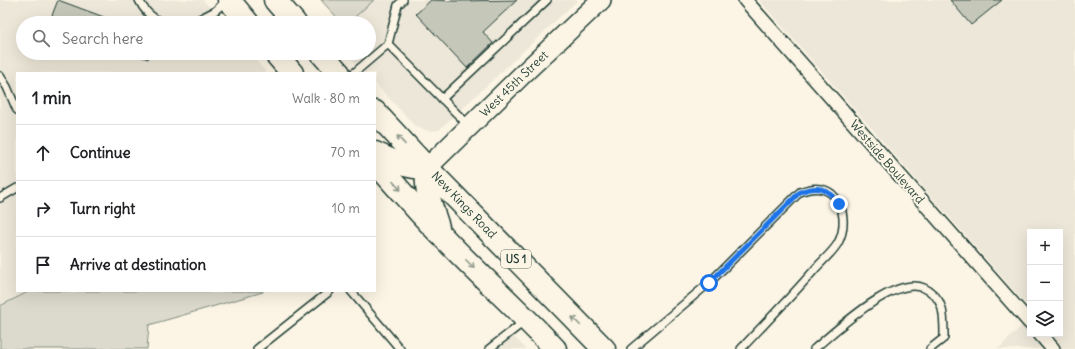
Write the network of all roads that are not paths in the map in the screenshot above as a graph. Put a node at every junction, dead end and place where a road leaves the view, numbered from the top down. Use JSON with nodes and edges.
{"nodes":[{"id":1,"x":139,"y":0,"type":"edge"},
{"id":2,"x":228,"y":0,"type":"edge"},
{"id":3,"x":275,"y":0,"type":"edge"},
{"id":4,"x":403,"y":0,"type":"edge"},
{"id":5,"x":547,"y":0,"type":"edge"},
{"id":6,"x":601,"y":0,"type":"edge"},
{"id":7,"x":745,"y":0,"type":"edge"},
{"id":8,"x":151,"y":16,"type":"edge"},
{"id":9,"x":207,"y":16,"type":"edge"},
{"id":10,"x":242,"y":16,"type":"edge"},
{"id":11,"x":289,"y":16,"type":"edge"},
{"id":12,"x":388,"y":44,"type":"junction"},
{"id":13,"x":376,"y":54,"type":"edge"},
{"id":14,"x":281,"y":60,"type":"edge"},
{"id":15,"x":328,"y":60,"type":"edge"},
{"id":16,"x":369,"y":60,"type":"edge"},
{"id":17,"x":291,"y":72,"type":"edge"},
{"id":18,"x":338,"y":72,"type":"edge"},
{"id":19,"x":355,"y":72,"type":"edge"},
{"id":20,"x":0,"y":76,"type":"edge"},
{"id":21,"x":442,"y":99,"type":"junction"},
{"id":22,"x":16,"y":108,"type":"edge"},
{"id":23,"x":376,"y":113,"type":"edge"},
{"id":24,"x":469,"y":127,"type":"junction"},
{"id":25,"x":376,"y":153,"type":"edge"},
{"id":26,"x":376,"y":163,"type":"edge"},
{"id":27,"x":428,"y":168,"type":"junction"},
{"id":28,"x":16,"y":189,"type":"edge"},
{"id":29,"x":0,"y":198,"type":"edge"},
{"id":30,"x":442,"y":236,"type":"junction"},
{"id":31,"x":329,"y":292,"type":"edge"},
{"id":32,"x":352,"y":292,"type":"edge"},
{"id":33,"x":528,"y":320,"type":"junction"},
{"id":34,"x":1027,"y":320,"type":"edge"},
{"id":35,"x":1043,"y":337,"type":"edge"},
{"id":36,"x":257,"y":349,"type":"edge"},
{"id":37,"x":400,"y":349,"type":"edge"},
{"id":38,"x":489,"y":349,"type":"edge"},
{"id":39,"x":555,"y":349,"type":"edge"},
{"id":40,"x":604,"y":349,"type":"edge"},
{"id":41,"x":631,"y":349,"type":"edge"},
{"id":42,"x":741,"y":349,"type":"edge"},
{"id":43,"x":814,"y":349,"type":"edge"},
{"id":44,"x":930,"y":349,"type":"edge"},
{"id":45,"x":1053,"y":349,"type":"edge"}],
"edges":[{"from":1,"to":8,"type":"lane"},
{"from":2,"to":9,"type":"lane"},
{"from":2,"to":10,"type":"highway"},
{"from":3,"to":11,"type":"highway"},
{"from":4,"to":12,"type":"lane"},
{"from":5,"to":21,"type":"lane"},
{"from":6,"to":24,"type":"street","name":"West 45th Street"},
{"from":7,"to":34,"type":"street","name":"Westside Boulevard"},
{"from":12,"to":13,"type":"lane"},
{"from":12,"to":21,"type":"lane"},
{"from":14,"to":17,"type":"highway"},
{"from":15,"to":18,"type":"highway"},
{"from":16,"to":19,"type":"lane"},
{"from":20,"to":22,"type":"lane"},
{"from":21,"to":24,"type":"lane"},
{"from":27,"to":23,"type":"highway","name":"New Kings Road","number":"US 1","one_way":true},
{"from":24,"to":27,"type":"street","name":"West 45th Street"},
{"from":25,"to":27,"type":"highway"},
{"from":26,"to":30,"type":"highway","one_way":true},
{"from":27,"to":30,"type":"highway"},
{"from":40,"to":27,"type":"highway","name":"New Kings Road","number":"US 1","one_way":true},
{"from":28,"to":29,"type":"lane"},
{"from":30,"to":33,"type":"highway","one_way":true},
{"from":31,"to":36,"type":"lane"},
{"from":32,"to":37,"type":"lane"},
{"from":33,"to":38,"type":"lane"},
{"from":33,"to":39,"type":"highway"},
{"from":35,"to":45,"type":"street"},
{"from":41,"to":42,"type":"lane"},
{"from":43,"to":44,"type":"lane"}]}
